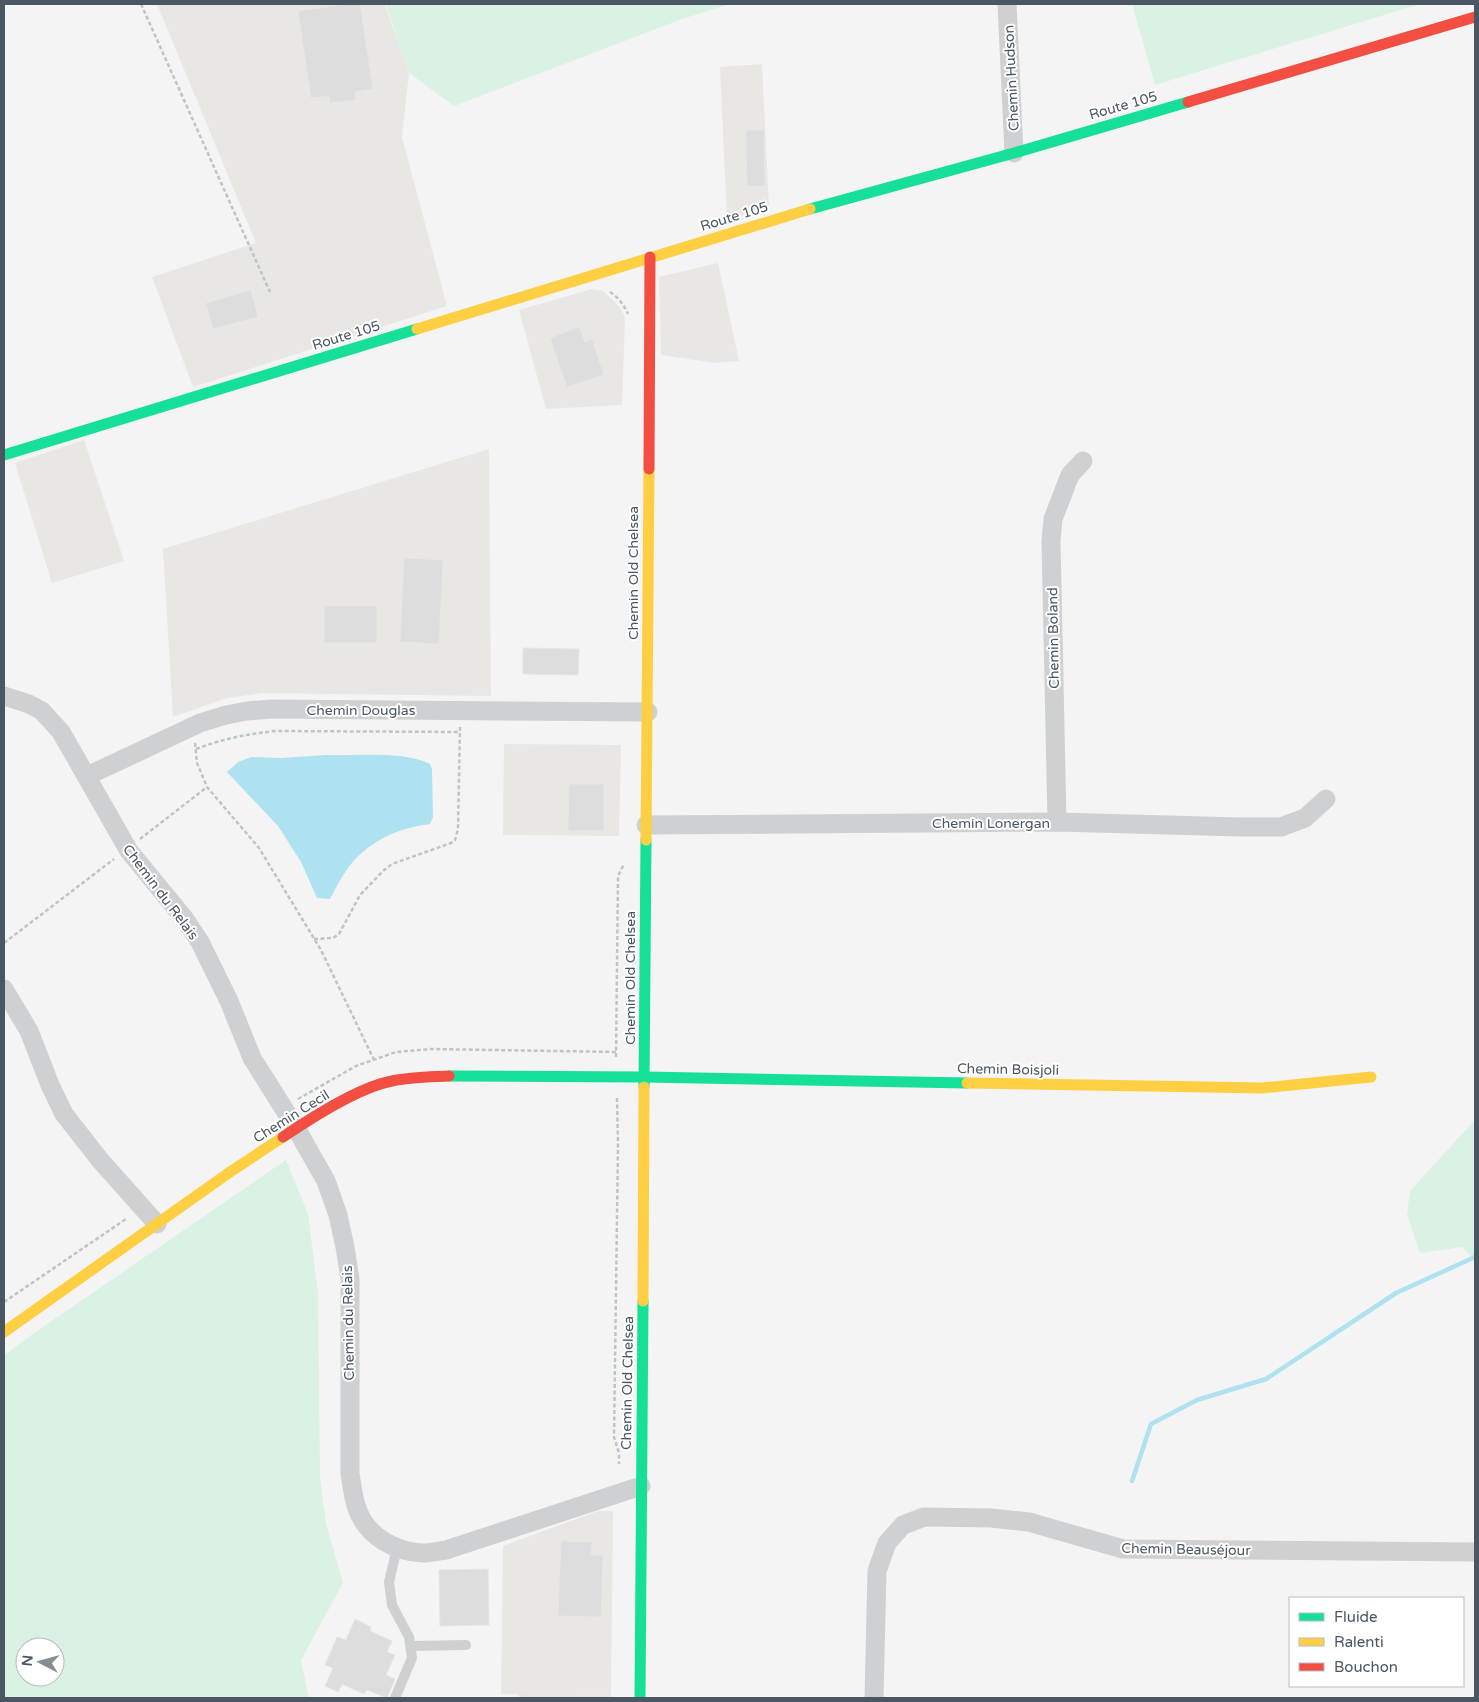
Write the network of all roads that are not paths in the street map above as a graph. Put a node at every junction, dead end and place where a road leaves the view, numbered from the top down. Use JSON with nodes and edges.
{"nodes":[{"id":1,"x":1007,"y":4,"type":"edge"},
{"id":2,"x":1475,"y":16,"type":"edge"},
{"id":3,"x":1014,"y":153,"type":"junction"},
{"id":4,"x":650,"y":258,"type":"junction"},
{"id":5,"x":4,"y":455,"type":"edge"},
{"id":6,"x":1083,"y":461,"type":"dead end"},
{"id":7,"x":4,"y":696,"type":"edge"},
{"id":8,"x":648,"y":712,"type":"junction"},
{"id":9,"x":88,"y":776,"type":"junction"},
{"id":10,"x":1326,"y":799,"type":"dead end"},
{"id":11,"x":1057,"y":822,"type":"junction"},
{"id":12,"x":646,"y":825,"type":"junction"},
{"id":13,"x":4,"y":989,"type":"edge"},
{"id":14,"x":645,"y":1077,"type":"junction"},
{"id":15,"x":1371,"y":1077,"type":"dead end"},
{"id":16,"x":296,"y":1128,"type":"junction"},
{"id":17,"x":157,"y":1224,"type":"junction"},
{"id":18,"x":4,"y":1332,"type":"edge"},
{"id":19,"x":641,"y":1486,"type":"junction"},
{"id":20,"x":397,"y":1548,"type":"junction"},
{"id":21,"x":1475,"y":1552,"type":"edge"},
{"id":22,"x":411,"y":1646,"type":"junction"},
{"id":23,"x":466,"y":1646,"type":"dead end"},
{"id":24,"x":395,"y":1698,"type":"edge"},
{"id":25,"x":640,"y":1698,"type":"edge"},
{"id":26,"x":874,"y":1698,"type":"edge"}],
"edges":[{"from":1,"to":3,"type":"street","name":"Chemin Hudson"},
{"from":2,"to":3,"type":"street","name":"Route 105"},
{"from":3,"to":4,"type":"street","name":"Route 105"},
{"from":4,"to":5,"type":"street","name":"Route 105"},
{"from":4,"to":8,"type":"street","name":"Chemin Old Chelsea"},
{"from":6,"to":11,"type":"street","name":"Chemin Boland"},
{"from":7,"to":9,"type":"street","name":"Chemin du Relais"},
{"from":8,"to":9,"type":"street","name":"Chemin Douglas"},
{"from":8,"to":12,"type":"street","name":"Chemin Old Chelsea"},
{"from":9,"to":16,"type":"street","name":"Chemin du Relais"},
{"from":10,"to":11,"type":"street","name":"Chemin Lonergan"},
{"from":11,"to":12,"type":"street","name":"Chemin Lonergan"},
{"from":12,"to":14,"type":"street","name":"Chemin Old Chelsea"},
{"from":13,"to":17,"type":"street"},
{"from":14,"to":15,"type":"street","name":"Chemin Boisjoli"},
{"from":14,"to":16,"type":"street","name":"Chemin Cecil"},
{"from":14,"to":19,"type":"street","name":"Chemin Old Chelsea"},
{"from":16,"to":17,"type":"street","name":"Chemin Cecil"},
{"from":16,"to":20,"type":"street","name":"Chemin du Relais"},
{"from":17,"to":18,"type":"street","name":"Chemin Cecil"},
{"from":19,"to":20,"type":"street","name":"Chemin du Relais"},
{"from":19,"to":25,"type":"street","name":"Chemin Old Chelsea"},
{"from":20,"to":22,"type":"lane"},
{"from":21,"to":26,"type":"street","name":"Chemin Beauséjour"},
{"from":22,"to":23,"type":"lane"},
{"from":22,"to":24,"type":"lane"}]}
